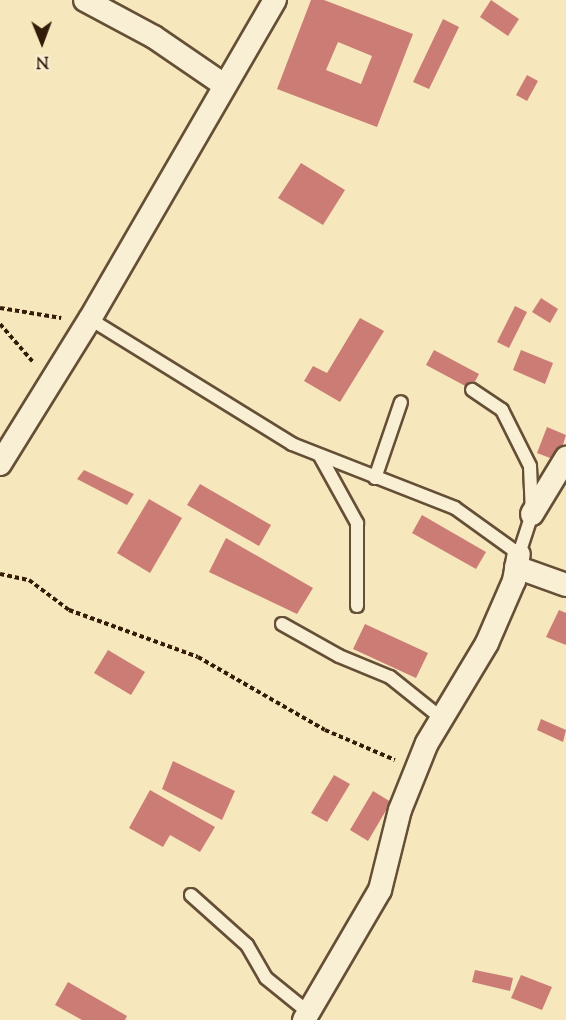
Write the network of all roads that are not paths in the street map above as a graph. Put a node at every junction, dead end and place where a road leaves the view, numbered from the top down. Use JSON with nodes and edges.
{"nodes":[{"id":1,"x":84,"y":0,"type":"edge"},
{"id":2,"x":275,"y":0,"type":"edge"},
{"id":3,"x":224,"y":85,"type":"junction"},
{"id":4,"x":90,"y":319,"type":"junction"},
{"id":5,"x":472,"y":390,"type":"dead end"},
{"id":6,"x":401,"y":402,"type":"dead end"},
{"id":7,"x":320,"y":456,"type":"junction"},
{"id":8,"x":566,"y":458,"type":"edge"},
{"id":9,"x":0,"y":464,"type":"edge"},
{"id":10,"x":375,"y":478,"type":"junction"},
{"id":11,"x":532,"y":514,"type":"junction"},
{"id":12,"x":518,"y":561,"type":"junction"},
{"id":13,"x":566,"y":585,"type":"edge"},
{"id":14,"x":357,"y":606,"type":"dead end"},
{"id":15,"x":282,"y":624,"type":"dead end"},
{"id":16,"x":440,"y":717,"type":"junction"},
{"id":17,"x":190,"y":895,"type":"dead end"},
{"id":18,"x":313,"y":1017,"type":"edge"}],
"edges":[{"from":1,"to":3,"type":"street"},
{"from":2,"to":3,"type":"street"},
{"from":3,"to":4,"type":"street"},
{"from":4,"to":7,"type":"lane"},
{"from":4,"to":9,"type":"street"},
{"from":5,"to":11,"type":"lane"},
{"from":6,"to":10,"type":"lane"},
{"from":7,"to":10,"type":"lane"},
{"from":7,"to":14,"type":"lane"},
{"from":8,"to":11,"type":"street"},
{"from":10,"to":12,"type":"lane"},
{"from":11,"to":12,"type":"lane"},
{"from":12,"to":13,"type":"street"},
{"from":12,"to":16,"type":"street"},
{"from":15,"to":16,"type":"lane"},
{"from":16,"to":18,"type":"street"},
{"from":17,"to":18,"type":"lane"}]}
